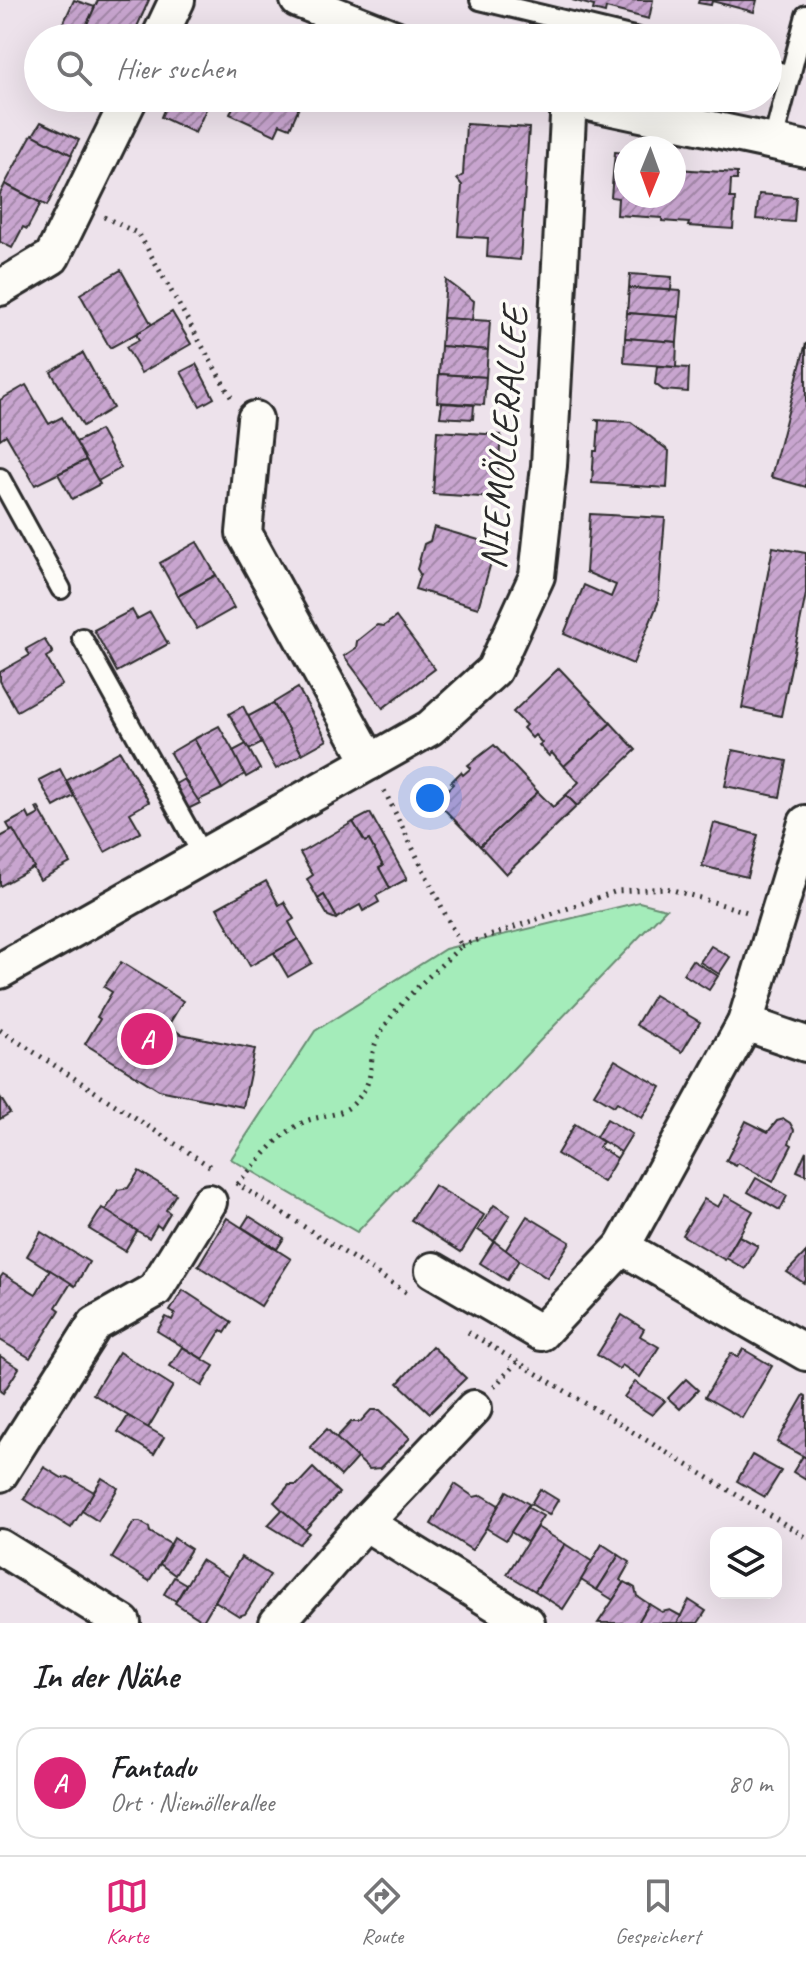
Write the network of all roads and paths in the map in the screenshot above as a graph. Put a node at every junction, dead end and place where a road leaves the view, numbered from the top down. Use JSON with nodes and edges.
{"nodes":[{"id":1,"x":177,"y":0,"type":"edge"},
{"id":2,"x":298,"y":0,"type":"edge"},
{"id":3,"x":480,"y":0,"type":"edge"},
{"id":4,"x":806,"y":15,"type":"edge"},
{"id":5,"x":166,"y":24,"type":"edge"},
{"id":6,"x":359,"y":24,"type":"edge"},
{"id":7,"x":580,"y":24,"type":"edge"},
{"id":8,"x":782,"y":73,"type":"edge"},
{"id":9,"x":791,"y":75,"type":"junction"},
{"id":10,"x":782,"y":108,"type":"edge"},
{"id":11,"x":123,"y":112,"type":"edge"},
{"id":12,"x":567,"y":112,"type":"edge"},
{"id":13,"x":635,"y":112,"type":"edge"},
{"id":14,"x":781,"y":112,"type":"edge"},
{"id":15,"x":773,"y":141,"type":"junction"},
{"id":16,"x":806,"y":149,"type":"edge"},
{"id":17,"x":78,"y":205,"type":"junction"},
{"id":18,"x":0,"y":288,"type":"edge"},
{"id":19,"x":255,"y":419,"type":"joint"},
{"id":20,"x":0,"y":478,"type":"edge"},
{"id":21,"x":61,"y":589,"type":"dead end"},
{"id":22,"x":82,"y":638,"type":"dead end"},
{"id":23,"x":370,"y":762,"type":"junction"},
{"id":24,"x":806,"y":823,"type":"edge"},
{"id":25,"x":203,"y":856,"type":"junction"},
{"id":26,"x":778,"y":922,"type":"junction"},
{"id":27,"x":461,"y":946,"type":"junction"},
{"id":28,"x":0,"y":971,"type":"edge"},
{"id":29,"x":745,"y":1023,"type":"junction"},
{"id":30,"x":0,"y":1030,"type":"edge"},
{"id":31,"x":806,"y":1044,"type":"edge"},
{"id":32,"x":238,"y":1184,"type":"junction"},
{"id":33,"x":209,"y":1202,"type":"dead end"},
{"id":34,"x":622,"y":1247,"type":"junction"},
{"id":35,"x":423,"y":1283,"type":"joint"},
{"id":36,"x":467,"y":1331,"type":"dead end"},
{"id":37,"x":541,"y":1333,"type":"junction"},
{"id":38,"x":806,"y":1353,"type":"edge"},
{"id":39,"x":517,"y":1363,"type":"junction"},
{"id":40,"x":474,"y":1408,"type":"joint"},
{"id":41,"x":0,"y":1474,"type":"edge"},
{"id":42,"x":365,"y":1523,"type":"junction"},
{"id":43,"x":806,"y":1537,"type":"edge"},
{"id":44,"x":0,"y":1547,"type":"edge"},
{"id":45,"x":123,"y":1623,"type":"edge"},
{"id":46,"x":277,"y":1623,"type":"edge"},
{"id":47,"x":527,"y":1623,"type":"edge"}],
"edges":[{"from":1,"to":5,"type":"street"},
{"from":2,"to":6,"type":"street"},
{"from":3,"to":7,"type":"lane"},
{"from":4,"to":9,"type":"lane"},
{"from":8,"to":9,"type":"lane"},
{"from":9,"to":10,"type":"lane"},
{"from":11,"to":17,"type":"street"},
{"from":12,"to":23,"type":"street","name":"NIEMÖLLERALLEE"},
{"from":13,"to":15,"type":"street"},
{"from":14,"to":15,"type":"lane"},
{"from":15,"to":16,"type":"street"},
{"from":17,"to":18,"type":"street"},
{"from":17,"to":19,"type":"path"},
{"from":19,"to":23,"type":"street"},
{"from":20,"to":21,"type":"lane"},
{"from":22,"to":25,"type":"lane"},
{"from":23,"to":25,"type":"street","name":"NIEMÖLLERALLEE"},
{"from":23,"to":27,"type":"path"},
{"from":24,"to":26,"type":"street"},
{"from":25,"to":28,"type":"street","name":"NIEMÖLLERALLEE"},
{"from":26,"to":27,"type":"path"},
{"from":26,"to":29,"type":"street"},
{"from":27,"to":32,"type":"path"},
{"from":29,"to":31,"type":"street"},
{"from":29,"to":34,"type":"street"},
{"from":30,"to":32,"type":"path"},
{"from":32,"to":35,"type":"path"},
{"from":33,"to":41,"type":"street"},
{"from":34,"to":37,"type":"street"},
{"from":34,"to":38,"type":"street"},
{"from":35,"to":37,"type":"street"},
{"from":36,"to":39,"type":"path"},
{"from":37,"to":39,"type":"path"},
{"from":39,"to":40,"type":"path"},
{"from":39,"to":43,"type":"path"},
{"from":40,"to":42,"type":"street"},
{"from":42,"to":46,"type":"street"},
{"from":42,"to":47,"type":"street"},
{"from":44,"to":45,"type":"street"}]}
